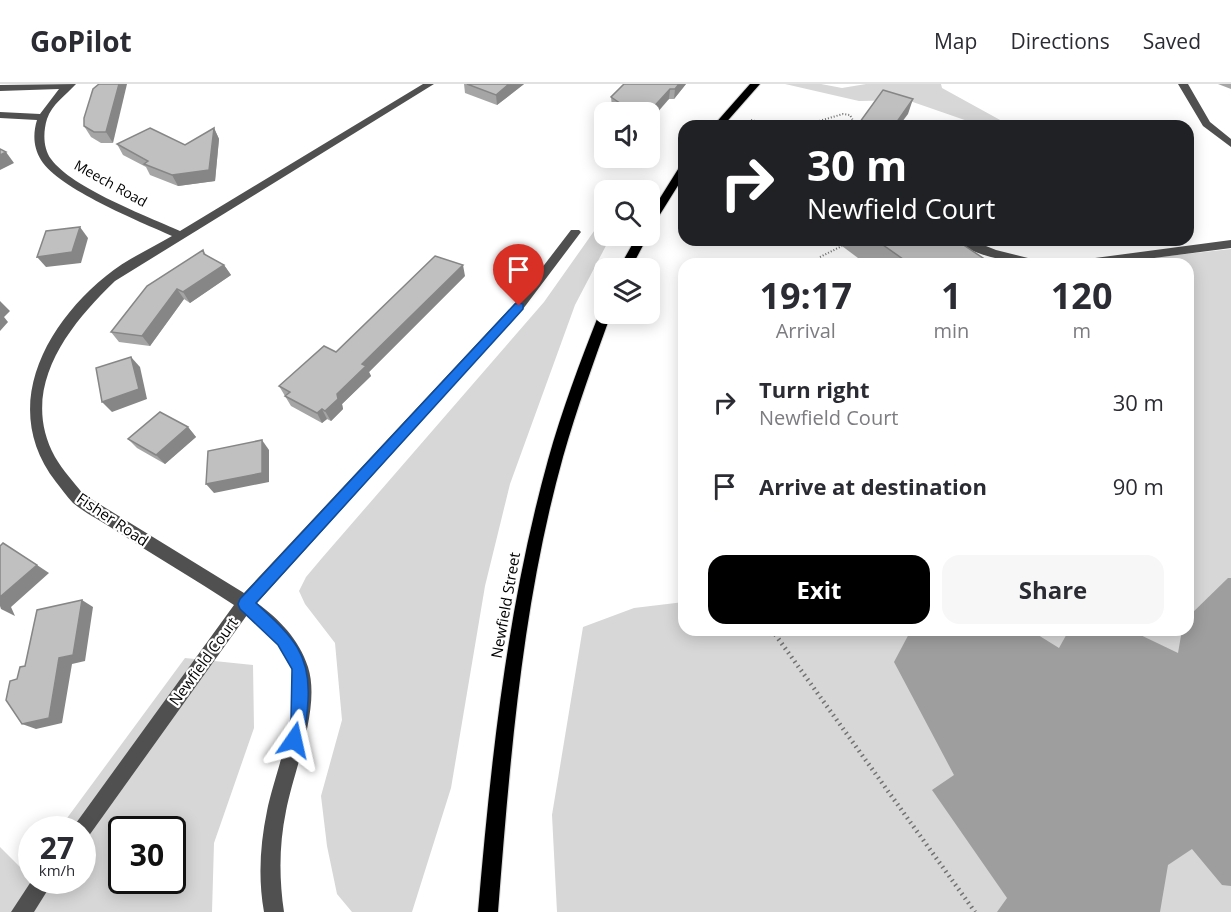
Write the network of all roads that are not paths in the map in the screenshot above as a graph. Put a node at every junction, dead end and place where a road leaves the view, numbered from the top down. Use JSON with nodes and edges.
{"nodes":[{"id":1,"x":429,"y":84,"type":"edge"},
{"id":2,"x":755,"y":84,"type":"edge"},
{"id":3,"x":1183,"y":84,"type":"edge"},
{"id":4,"x":69,"y":85,"type":"edge"},
{"id":5,"x":0,"y":88,"type":"edge"},
{"id":6,"x":0,"y":115,"type":"edge"},
{"id":7,"x":41,"y":117,"type":"junction"},
{"id":8,"x":723,"y":120,"type":"edge"},
{"id":9,"x":1231,"y":144,"type":"edge"},
{"id":10,"x":678,"y":178,"type":"edge"},
{"id":11,"x":660,"y":206,"type":"edge"},
{"id":12,"x":575,"y":232,"type":"dead end"},
{"id":13,"x":179,"y":235,"type":"junction"},
{"id":14,"x":1231,"y":244,"type":"edge"},
{"id":15,"x":976,"y":246,"type":"edge"},
{"id":16,"x":1009,"y":258,"type":"edge"},
{"id":17,"x":1125,"y":258,"type":"edge"},
{"id":18,"x":602,"y":324,"type":"edge"},
{"id":19,"x":245,"y":604,"type":"junction"},
{"id":20,"x":91,"y":816,"type":"edge"},
{"id":21,"x":34,"y":894,"type":"edge"},
{"id":22,"x":21,"y":912,"type":"edge"},
{"id":23,"x":274,"y":912,"type":"edge"},
{"id":24,"x":488,"y":912,"type":"edge"}],
"edges":[{"from":1,"to":13,"type":"street","name":"Fisher Road"},
{"from":2,"to":8,"type":"main road"},
{"from":3,"to":9,"type":"street"},
{"from":4,"to":5,"type":"street"},
{"from":4,"to":7,"type":"street"},
{"from":6,"to":7,"type":"street"},
{"from":7,"to":13,"type":"street","name":"Meech Road"},
{"from":10,"to":11,"type":"main road"},
{"from":12,"to":19,"type":"street","name":"Newfield Court"},
{"from":13,"to":19,"type":"street","name":"Fisher Road"},
{"from":14,"to":17,"type":"street"},
{"from":15,"to":16,"type":"street"},
{"from":18,"to":24,"type":"main road","name":"Newfield Street"},
{"from":19,"to":20,"type":"street","name":"Newfield Court"},
{"from":19,"to":23,"type":"street","name":"Fisher Road"},
{"from":21,"to":22,"type":"street"}]}
